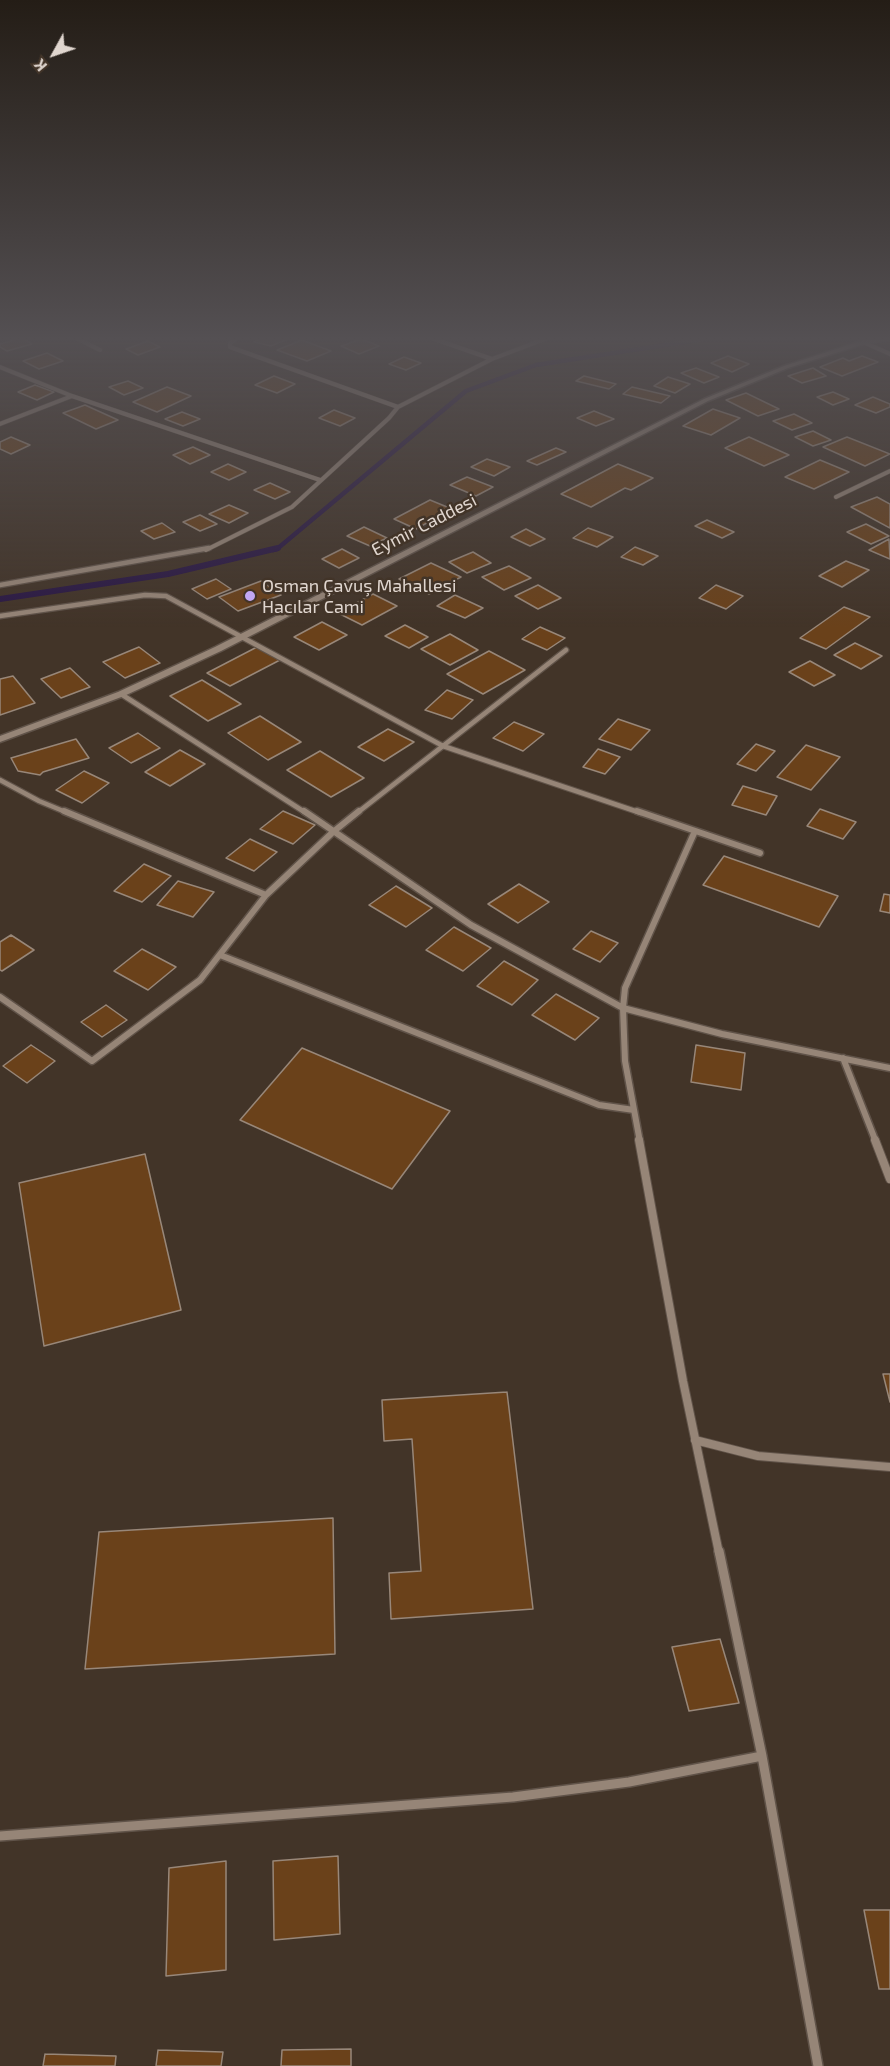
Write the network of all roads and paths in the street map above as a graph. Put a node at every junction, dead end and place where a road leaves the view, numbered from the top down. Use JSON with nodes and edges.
{"nodes":[{"id":1,"x":188,"y":435,"type":"edge"},
{"id":2,"x":370,"y":435,"type":"edge"},
{"id":3,"x":636,"y":435,"type":"edge"},
{"id":4,"x":890,"y":471,"type":"edge"},
{"id":5,"x":320,"y":480,"type":"junction"},
{"id":6,"x":836,"y":498,"type":"dead end"},
{"id":7,"x":0,"y":585,"type":"edge"},
{"id":8,"x":0,"y":616,"type":"edge"},
{"id":9,"x":242,"y":636,"type":"junction"},
{"id":10,"x":566,"y":650,"type":"dead end"},
{"id":11,"x":121,"y":694,"type":"junction"},
{"id":12,"x":0,"y":739,"type":"edge"},
{"id":13,"x":443,"y":746,"type":"junction"},
{"id":14,"x":0,"y":780,"type":"edge"},
{"id":15,"x":695,"y":831,"type":"junction"},
{"id":16,"x":333,"y":832,"type":"junction"},
{"id":17,"x":760,"y":853,"type":"dead end"},
{"id":18,"x":266,"y":895,"type":"junction"},
{"id":19,"x":220,"y":955,"type":"junction"},
{"id":20,"x":0,"y":997,"type":"edge"},
{"id":21,"x":623,"y":1008,"type":"junction"},
{"id":22,"x":843,"y":1058,"type":"junction"},
{"id":23,"x":890,"y":1068,"type":"edge"},
{"id":24,"x":634,"y":1110,"type":"junction"},
{"id":25,"x":890,"y":1179,"type":"edge"},
{"id":26,"x":696,"y":1440,"type":"junction"},
{"id":27,"x":890,"y":1467,"type":"edge"},
{"id":28,"x":762,"y":1756,"type":"junction"},
{"id":29,"x":0,"y":1836,"type":"edge"},
{"id":30,"x":818,"y":2066,"type":"edge"}],
"edges":[{"from":1,"to":5,"type":"street"},
{"from":2,"to":5,"type":"street"},
{"from":3,"to":9,"type":"main road","name":"Eymir Caddesi"},
{"from":4,"to":6,"type":"street"},
{"from":5,"to":7,"type":"street"},
{"from":8,"to":9,"type":"street"},
{"from":9,"to":11,"type":"main road","name":"Eymir Caddesi"},
{"from":9,"to":13,"type":"street"},
{"from":10,"to":13,"type":"street"},
{"from":11,"to":12,"type":"main road","name":"Eymir Caddesi"},
{"from":11,"to":16,"type":"street"},
{"from":13,"to":15,"type":"street"},
{"from":13,"to":16,"type":"street"},
{"from":14,"to":18,"type":"street"},
{"from":15,"to":17,"type":"street"},
{"from":15,"to":21,"type":"street"},
{"from":16,"to":18,"type":"street"},
{"from":16,"to":21,"type":"street"},
{"from":18,"to":19,"type":"street"},
{"from":19,"to":20,"type":"street"},
{"from":19,"to":24,"type":"street"},
{"from":21,"to":22,"type":"street"},
{"from":21,"to":24,"type":"street"},
{"from":22,"to":23,"type":"street"},
{"from":22,"to":25,"type":"street"},
{"from":24,"to":26,"type":"street"},
{"from":26,"to":27,"type":"street"},
{"from":26,"to":28,"type":"street"},
{"from":28,"to":29,"type":"street"},
{"from":28,"to":30,"type":"street"}]}
